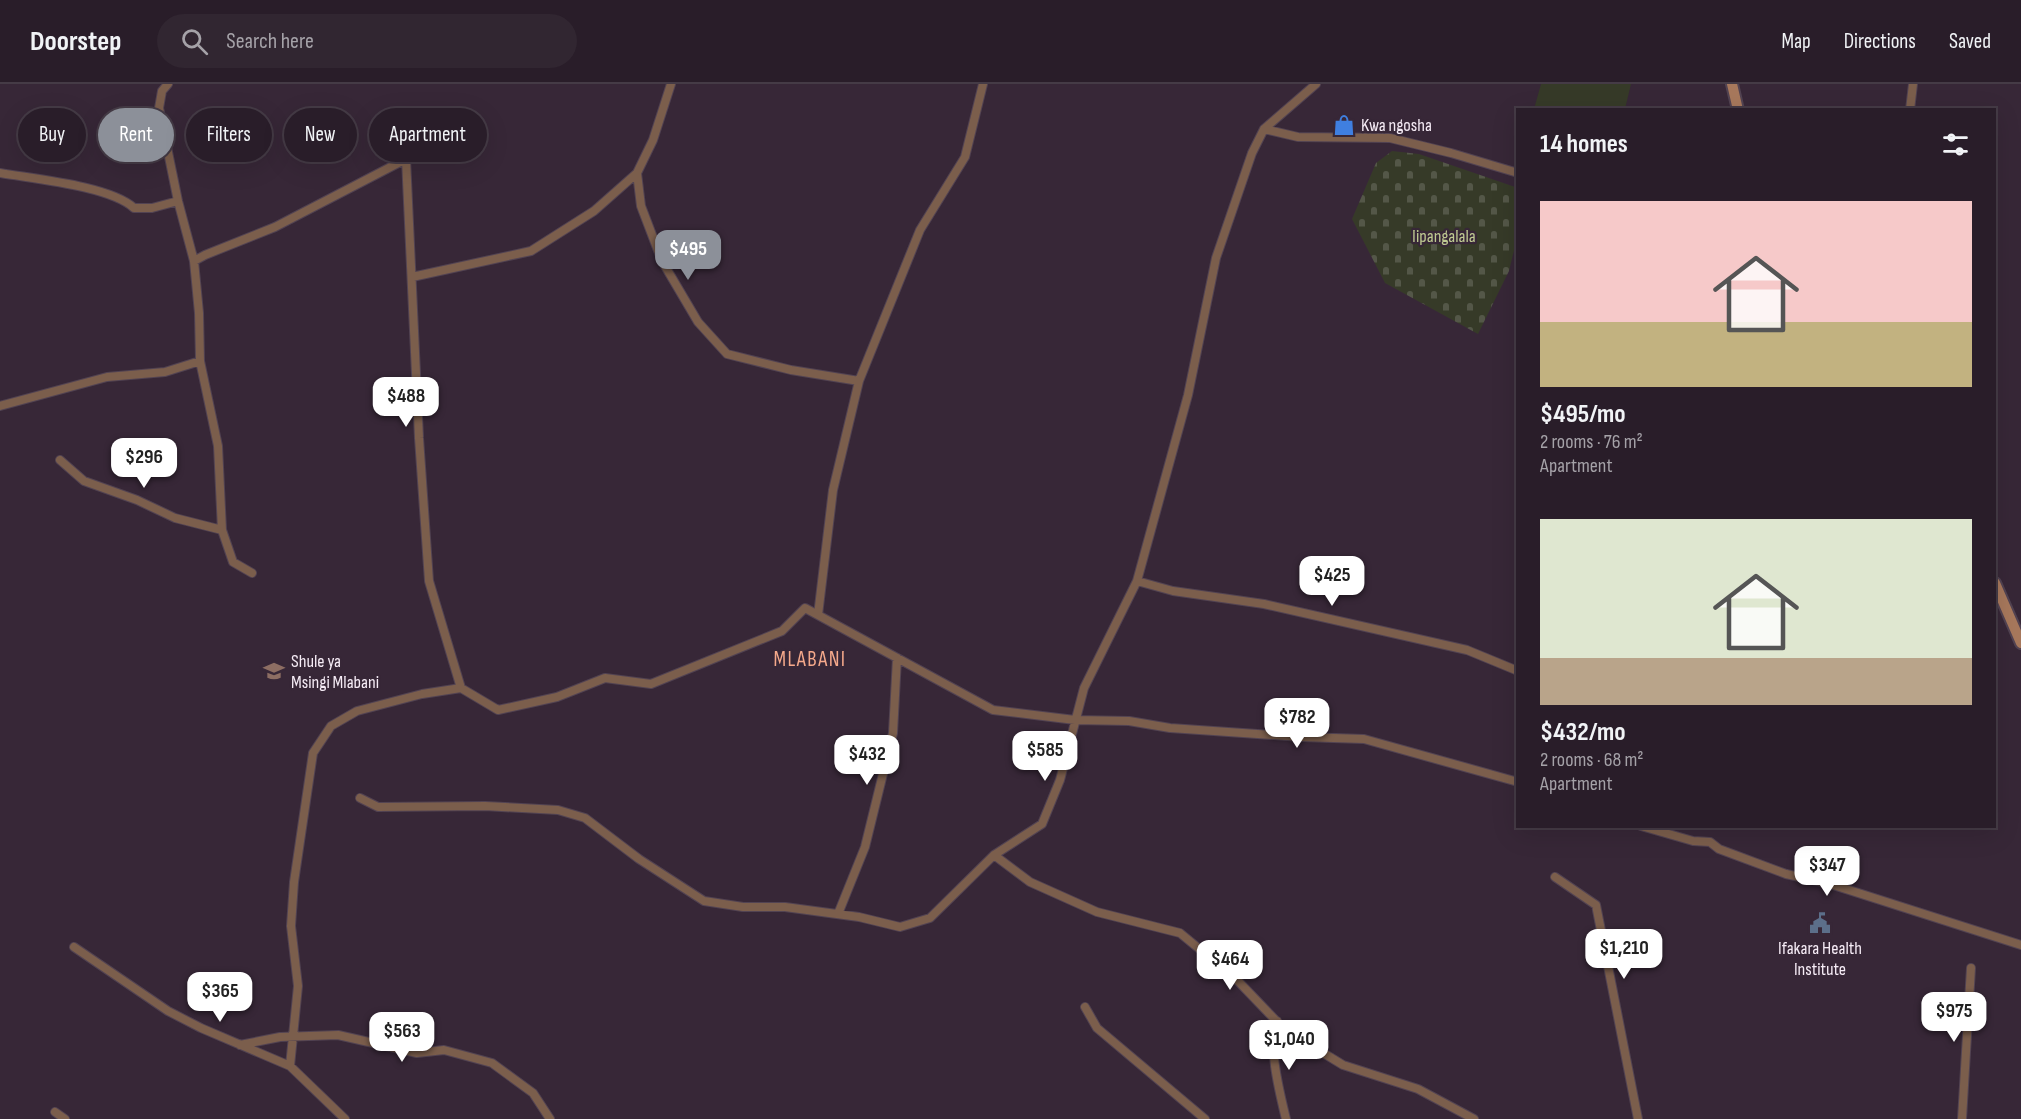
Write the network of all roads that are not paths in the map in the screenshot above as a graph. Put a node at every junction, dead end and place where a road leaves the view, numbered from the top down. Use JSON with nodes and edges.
{"nodes":[{"id":1,"x":168,"y":84,"type":"edge"},
{"id":2,"x":671,"y":84,"type":"edge"},
{"id":3,"x":983,"y":84,"type":"edge"},
{"id":4,"x":1316,"y":84,"type":"edge"},
{"id":5,"x":1732,"y":84,"type":"edge"},
{"id":6,"x":1913,"y":84,"type":"edge"},
{"id":7,"x":1738,"y":108,"type":"edge"},
{"id":8,"x":1910,"y":108,"type":"edge"},
{"id":9,"x":1264,"y":129,"type":"junction"},
{"id":10,"x":1516,"y":172,"type":"edge"},
{"id":11,"x":0,"y":173,"type":"edge"},
{"id":12,"x":637,"y":173,"type":"junction"},
{"id":13,"x":178,"y":201,"type":"junction"},
{"id":14,"x":194,"y":261,"type":"junction"},
{"id":15,"x":412,"y":277,"type":"junction"},
{"id":16,"x":200,"y":361,"type":"junction"},
{"id":17,"x":859,"y":381,"type":"junction"},
{"id":18,"x":0,"y":406,"type":"edge"},
{"id":19,"x":60,"y":459,"type":"dead end"},
{"id":20,"x":222,"y":530,"type":"junction"},
{"id":21,"x":252,"y":573,"type":"dead end"},
{"id":22,"x":1137,"y":581,"type":"junction"},
{"id":23,"x":1996,"y":585,"type":"edge"},
{"id":24,"x":818,"y":615,"type":"junction"},
{"id":25,"x":2021,"y":643,"type":"edge"},
{"id":26,"x":897,"y":658,"type":"junction"},
{"id":27,"x":1516,"y":670,"type":"edge"},
{"id":28,"x":461,"y":688,"type":"junction"},
{"id":29,"x":1075,"y":720,"type":"junction"},
{"id":30,"x":1516,"y":781,"type":"edge"},
{"id":31,"x":360,"y":798,"type":"dead end"},
{"id":32,"x":1648,"y":828,"type":"edge"},
{"id":33,"x":994,"y":855,"type":"junction"},
{"id":34,"x":1555,"y":877,"type":"dead end"},
{"id":35,"x":838,"y":914,"type":"junction"},
{"id":36,"x":2021,"y":945,"type":"edge"},
{"id":37,"x":74,"y":947,"type":"dead end"},
{"id":38,"x":1971,"y":968,"type":"dead end"},
{"id":39,"x":1085,"y":1007,"type":"dead end"},
{"id":40,"x":1277,"y":1021,"type":"junction"},
{"id":41,"x":294,"y":1036,"type":"junction"},
{"id":42,"x":240,"y":1045,"type":"junction"},
{"id":43,"x":290,"y":1066,"type":"junction"},
{"id":44,"x":55,"y":1113,"type":"dead end"},
{"id":45,"x":65,"y":1119,"type":"edge"},
{"id":46,"x":345,"y":1119,"type":"edge"},
{"id":47,"x":550,"y":1119,"type":"edge"},
{"id":48,"x":1205,"y":1119,"type":"edge"},
{"id":49,"x":1286,"y":1119,"type":"edge"},
{"id":50,"x":1474,"y":1119,"type":"edge"},
{"id":51,"x":1638,"y":1119,"type":"edge"},
{"id":52,"x":1962,"y":1119,"type":"edge"}],
"edges":[{"from":1,"to":13,"type":"street"},
{"from":2,"to":12,"type":"street"},
{"from":3,"to":17,"type":"street"},
{"from":4,"to":9,"type":"street"},
{"from":5,"to":7,"type":"main road"},
{"from":6,"to":8,"type":"street"},
{"from":9,"to":10,"type":"street"},
{"from":9,"to":22,"type":"street"},
{"from":11,"to":13,"type":"street"},
{"from":12,"to":15,"type":"street"},
{"from":12,"to":17,"type":"street"},
{"from":13,"to":14,"type":"street"},
{"from":14,"to":15,"type":"street"},
{"from":14,"to":16,"type":"street"},
{"from":15,"to":28,"type":"street"},
{"from":16,"to":18,"type":"street"},
{"from":16,"to":20,"type":"street"},
{"from":17,"to":24,"type":"street"},
{"from":19,"to":20,"type":"street"},
{"from":20,"to":21,"type":"street"},
{"from":22,"to":27,"type":"street"},
{"from":22,"to":29,"type":"street"},
{"from":23,"to":25,"type":"main road"},
{"from":24,"to":26,"type":"street"},
{"from":24,"to":28,"type":"street"},
{"from":26,"to":29,"type":"street"},
{"from":26,"to":35,"type":"street"},
{"from":28,"to":41,"type":"street"},
{"from":29,"to":30,"type":"street"},
{"from":29,"to":33,"type":"street"},
{"from":31,"to":35,"type":"street"},
{"from":32,"to":36,"type":"street"},
{"from":33,"to":35,"type":"street"},
{"from":33,"to":40,"type":"street"},
{"from":34,"to":51,"type":"street"},
{"from":37,"to":42,"type":"street"},
{"from":38,"to":52,"type":"street"},
{"from":39,"to":48,"type":"street"},
{"from":40,"to":49,"type":"street"},
{"from":40,"to":50,"type":"street"},
{"from":41,"to":42,"type":"street"},
{"from":41,"to":43,"type":"street"},
{"from":41,"to":47,"type":"street"},
{"from":42,"to":43,"type":"street"},
{"from":43,"to":46,"type":"street"},
{"from":44,"to":45,"type":"street"}]}
